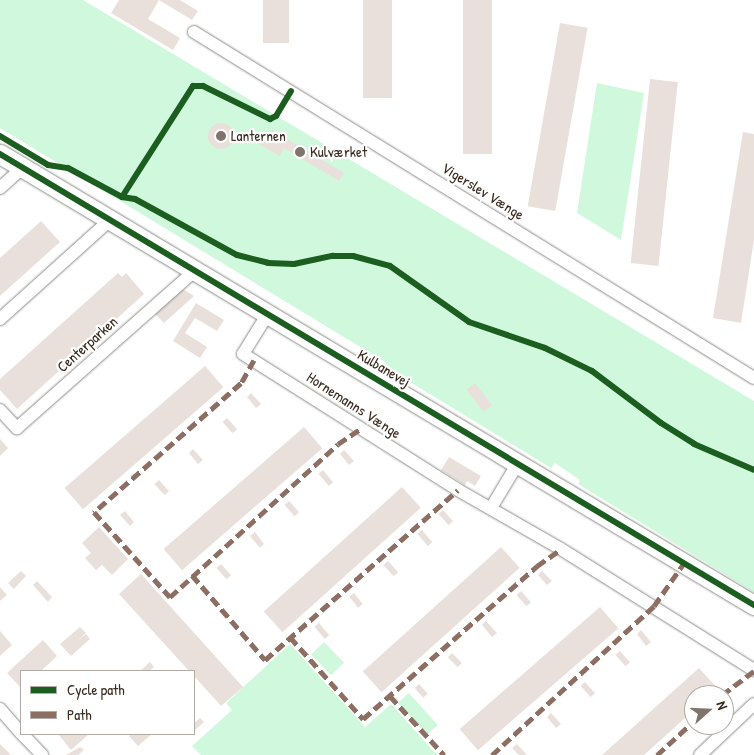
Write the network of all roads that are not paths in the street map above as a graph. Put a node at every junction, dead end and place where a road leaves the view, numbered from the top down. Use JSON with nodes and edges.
{"nodes":[{"id":1,"x":194,"y":32,"type":"dead end"},
{"id":2,"x":0,"y":154,"type":"edge"},
{"id":3,"x":22,"y":168,"type":"junction"},
{"id":4,"x":0,"y":188,"type":"edge"},
{"id":5,"x":110,"y":220,"type":"junction"},
{"id":6,"x":196,"y":269,"type":"junction"},
{"id":7,"x":269,"y":312,"type":"junction"},
{"id":8,"x":0,"y":319,"type":"edge"},
{"id":9,"x":754,"y":378,"type":"edge"},
{"id":10,"x":0,"y":410,"type":"edge"},
{"id":11,"x":518,"y":463,"type":"junction"},
{"id":12,"x":491,"y":508,"type":"junction"},
{"id":13,"x":754,"y":605,"type":"edge"},
{"id":14,"x":754,"y":670,"type":"edge"},
{"id":15,"x":754,"y":704,"type":"edge"},
{"id":16,"x":0,"y":709,"type":"edge"},
{"id":17,"x":20,"y":731,"type":"edge"},
{"id":18,"x":24,"y":735,"type":"edge"},
{"id":19,"x":42,"y":755,"type":"edge"},
{"id":20,"x":700,"y":755,"type":"edge"}],
"edges":[{"from":1,"to":9,"type":"street","name":"Vigerslev Vænge"},
{"from":2,"to":3,"type":"street","name":"Kulbanevej"},
{"from":3,"to":4,"type":"street"},
{"from":3,"to":5,"type":"street","name":"Kulbanevej"},
{"from":5,"to":6,"type":"street","name":"Kulbanevej"},
{"from":5,"to":8,"type":"street"},
{"from":6,"to":7,"type":"street","name":"Kulbanevej"},
{"from":6,"to":10,"type":"street","name":"Centerparken"},
{"from":7,"to":11,"type":"street","name":"Kulbanevej"},
{"from":7,"to":12,"type":"street","name":"Hornemanns Vænge"},
{"from":11,"to":12,"type":"street"},
{"from":11,"to":13,"type":"street","name":"Kulbanevej"},
{"from":12,"to":14,"type":"street","name":"Hornemanns Vænge"},
{"from":15,"to":20,"type":"street"},
{"from":16,"to":17,"type":"street"},
{"from":18,"to":19,"type":"street"}]}
